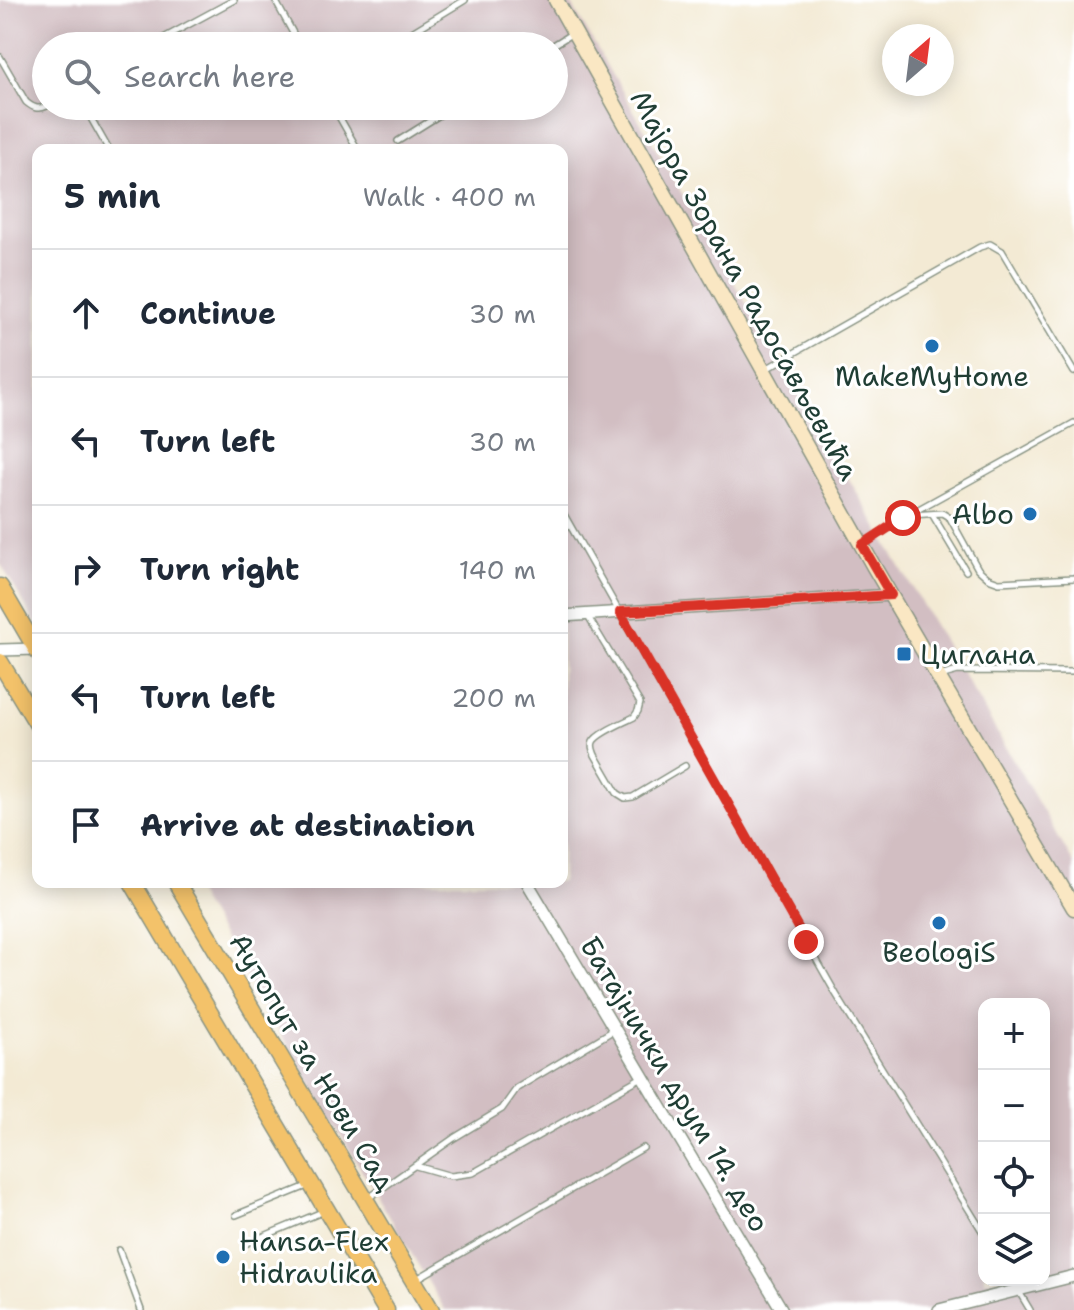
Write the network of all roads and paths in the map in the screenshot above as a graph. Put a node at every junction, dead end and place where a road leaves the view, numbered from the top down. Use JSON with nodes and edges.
{"nodes":[{"id":1,"x":234,"y":0,"type":"edge"},
{"id":2,"x":275,"y":0,"type":"edge"},
{"id":3,"x":465,"y":0,"type":"edge"},
{"id":4,"x":556,"y":0,"type":"edge"},
{"id":5,"x":175,"y":32,"type":"edge"},
{"id":6,"x":292,"y":32,"type":"edge"},
{"id":7,"x":412,"y":32,"type":"edge"},
{"id":8,"x":574,"y":32,"type":"junction"},
{"id":9,"x":568,"y":36,"type":"edge"},
{"id":10,"x":0,"y":57,"type":"edge"},
{"id":11,"x":32,"y":107,"type":"edge"},
{"id":12,"x":92,"y":120,"type":"edge"},
{"id":13,"x":341,"y":120,"type":"edge"},
{"id":14,"x":432,"y":120,"type":"edge"},
{"id":15,"x":398,"y":141,"type":"dead end"},
{"id":16,"x":106,"y":144,"type":"edge"},
{"id":17,"x":355,"y":144,"type":"edge"},
{"id":18,"x":763,"y":370,"type":"junction"},
{"id":19,"x":1074,"y":372,"type":"edge"},
{"id":20,"x":1074,"y":423,"type":"edge"},
{"id":21,"x":932,"y":514,"type":"junction"},
{"id":22,"x":908,"y":515,"type":"junction"},
{"id":23,"x":568,"y":521,"type":"edge"},
{"id":24,"x":862,"y":545,"type":"junction"},
{"id":25,"x":966,"y":571,"type":"dead end"},
{"id":26,"x":1074,"y":578,"type":"edge"},
{"id":27,"x":0,"y":587,"type":"edge"},
{"id":28,"x":891,"y":595,"type":"junction"},
{"id":29,"x":620,"y":612,"type":"junction"},
{"id":30,"x":586,"y":614,"type":"junction"},
{"id":31,"x":568,"y":616,"type":"edge"},
{"id":32,"x":32,"y":641,"type":"edge"},
{"id":33,"x":0,"y":650,"type":"edge"},
{"id":34,"x":32,"y":650,"type":"edge"},
{"id":35,"x":0,"y":662,"type":"edge"},
{"id":36,"x":1074,"y":672,"type":"edge"},
{"id":37,"x":939,"y":677,"type":"junction"},
{"id":38,"x":32,"y":715,"type":"edge"},
{"id":39,"x":685,"y":766,"type":"dead end"},
{"id":40,"x":136,"y":888,"type":"edge"},
{"id":41,"x":180,"y":888,"type":"edge"},
{"id":42,"x":531,"y":888,"type":"edge"},
{"id":43,"x":1074,"y":908,"type":"edge"},
{"id":44,"x":615,"y":1029,"type":"junction"},
{"id":45,"x":643,"y":1077,"type":"junction"},
{"id":46,"x":643,"y":1148,"type":"dead end"},
{"id":47,"x":416,"y":1166,"type":"junction"},
{"id":48,"x":311,"y":1184,"type":"junction"},
{"id":49,"x":366,"y":1200,"type":"junction"},
{"id":50,"x":327,"y":1210,"type":"junction"},
{"id":51,"x":236,"y":1215,"type":"dead end"},
{"id":52,"x":978,"y":1224,"type":"edge"},
{"id":53,"x":245,"y":1244,"type":"dead end"},
{"id":54,"x":119,"y":1250,"type":"dead end"},
{"id":55,"x":1074,"y":1276,"type":"edge"},
{"id":56,"x":1050,"y":1280,"type":"edge"},
{"id":57,"x":414,"y":1281,"type":"junction"},
{"id":58,"x":1013,"y":1286,"type":"edge"},
{"id":59,"x":1017,"y":1286,"type":"edge"},
{"id":60,"x":141,"y":1310,"type":"edge"},
{"id":61,"x":386,"y":1310,"type":"edge"},
{"id":62,"x":431,"y":1310,"type":"edge"},
{"id":63,"x":782,"y":1310,"type":"edge"},
{"id":64,"x":939,"y":1310,"type":"edge"},
{"id":65,"x":1030,"y":1310,"type":"edge"}],
"edges":[{"from":1,"to":5,"type":"lane"},
{"from":2,"to":6,"type":"lane"},
{"from":3,"to":7,"type":"lane"},
{"from":4,"to":8,"type":"main road","name":"Мајора Зорана Радосављевића"},
{"from":8,"to":9,"type":"lane"},
{"from":8,"to":18,"type":"main road","name":"Мајора Зорана Радосављевића"},
{"from":10,"to":11,"type":"lane"},
{"from":12,"to":16,"type":"lane"},
{"from":13,"to":17,"type":"lane"},
{"from":14,"to":15,"type":"lane"},
{"from":18,"to":19,"type":"lane"},
{"from":18,"to":24,"type":"main road","name":"Мајора Зорана Радосављевића"},
{"from":20,"to":22,"type":"lane"},
{"from":21,"to":22,"type":"lane"},
{"from":21,"to":25,"type":"lane"},
{"from":21,"to":26,"type":"lane"},
{"from":22,"to":24,"type":"lane"},
{"from":23,"to":29,"type":"lane"},
{"from":24,"to":28,"type":"main road","name":"Мајора Зорана Радосављевића"},
{"from":27,"to":32,"type":"main road"},
{"from":28,"to":29,"type":"street"},
{"from":28,"to":37,"type":"main road","name":"Мајора Зорана Радосављевића"},
{"from":29,"to":30,"type":"street"},
{"from":29,"to":52,"type":"lane"},
{"from":30,"to":31,"type":"street"},
{"from":30,"to":39,"type":"lane"},
{"from":33,"to":34,"type":"street"},
{"from":35,"to":38,"type":"main road"},
{"from":36,"to":37,"type":"lane"},
{"from":37,"to":43,"type":"main road","name":"Мајора Зорана Радосављевића"},
{"from":40,"to":48,"type":"main road"},
{"from":41,"to":49,"type":"main road","name":"Аутопут за Нови Сад"},
{"from":42,"to":44,"type":"street","name":"Батајнички друм 14. део"},
{"from":44,"to":45,"type":"street","name":"Батајнички друм 14. део"},
{"from":44,"to":47,"type":"lane"},
{"from":45,"to":47,"type":"lane"},
{"from":45,"to":63,"type":"street","name":"Батајнички друм 14. део"},
{"from":46,"to":57,"type":"lane"},
{"from":47,"to":49,"type":"lane"},
{"from":48,"to":50,"type":"main road"},
{"from":48,"to":51,"type":"lane"},
{"from":49,"to":57,"type":"main road","name":"Аутопут за Нови Сад"},
{"from":50,"to":53,"type":"lane"},
{"from":50,"to":61,"type":"main road"},
{"from":54,"to":60,"type":"lane"},
{"from":55,"to":56,"type":"street"},
{"from":57,"to":62,"type":"main road","name":"Аутопут за Нови Сад"},
{"from":58,"to":64,"type":"street"},
{"from":59,"to":65,"type":"lane"}]}
